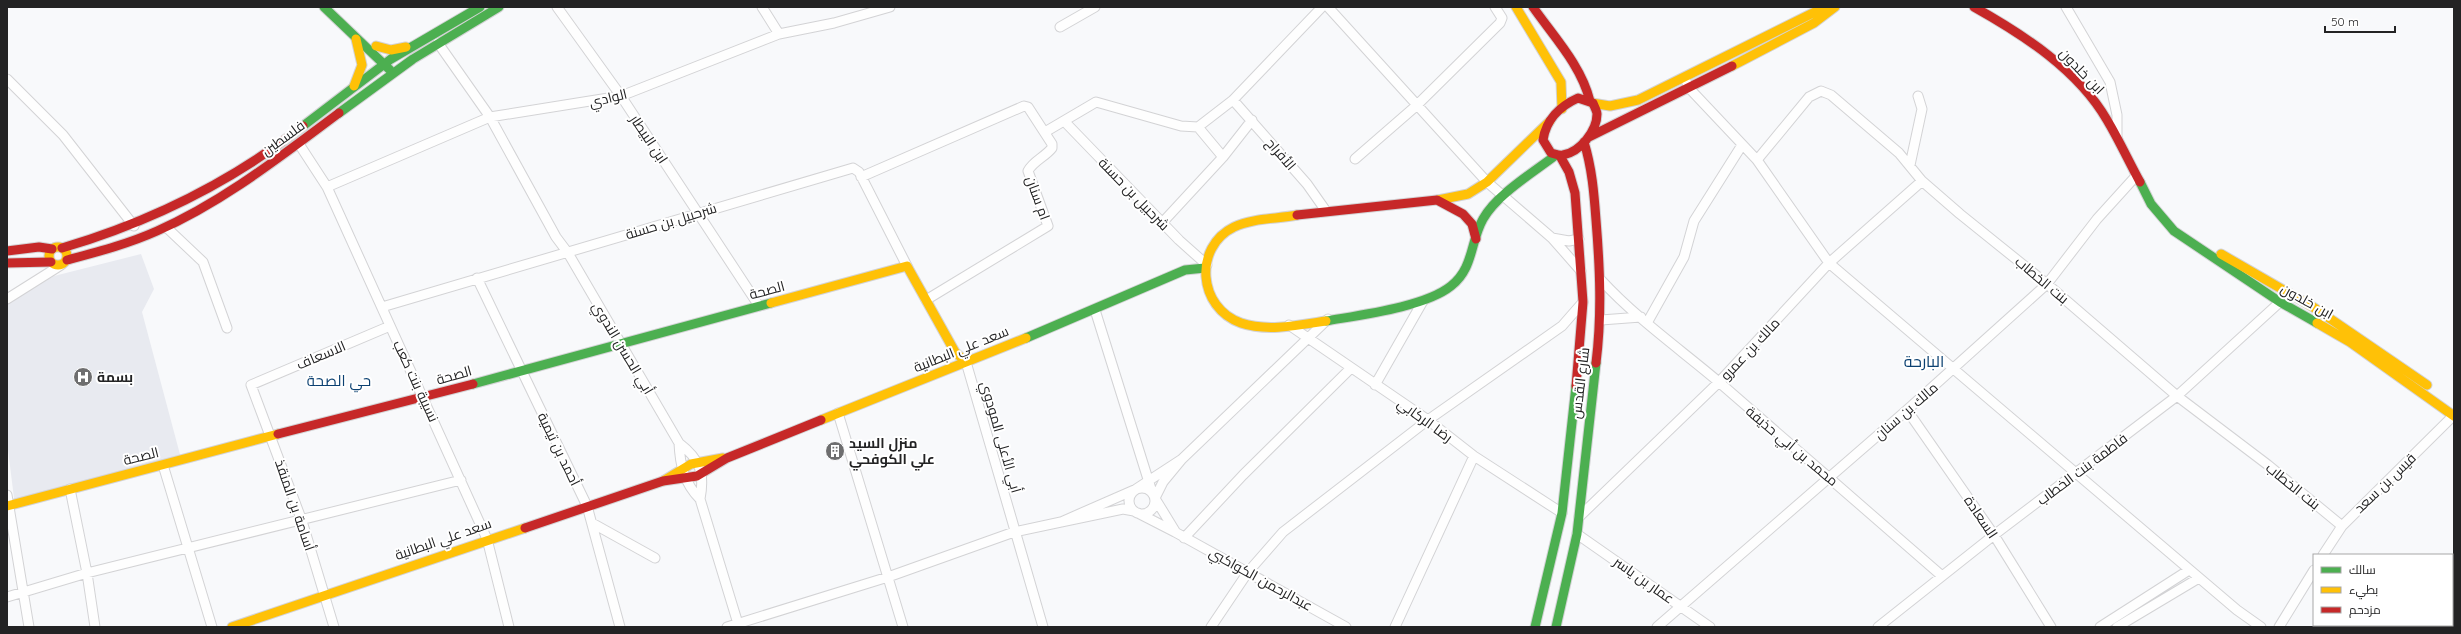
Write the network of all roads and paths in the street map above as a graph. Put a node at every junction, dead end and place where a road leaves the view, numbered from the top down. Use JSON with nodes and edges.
{"nodes":[{"id":1,"x":324,"y":7,"type":"edge"},
{"id":2,"x":333,"y":7,"type":"edge"},
{"id":3,"x":480,"y":7,"type":"edge"},
{"id":4,"x":499,"y":7,"type":"edge"},
{"id":5,"x":557,"y":7,"type":"edge"},
{"id":6,"x":762,"y":7,"type":"edge"},
{"id":7,"x":890,"y":7,"type":"edge"},
{"id":8,"x":1095,"y":7,"type":"edge"},
{"id":9,"x":1322,"y":7,"type":"edge"},
{"id":10,"x":1328,"y":7,"type":"edge"},
{"id":11,"x":1495,"y":7,"type":"edge"},
{"id":12,"x":1516,"y":7,"type":"edge"},
{"id":13,"x":1533,"y":7,"type":"edge"},
{"id":14,"x":1825,"y":7,"type":"edge"},
{"id":15,"x":1835,"y":7,"type":"edge"},
{"id":16,"x":1974,"y":7,"type":"edge"},
{"id":17,"x":2066,"y":7,"type":"edge"},
{"id":18,"x":1060,"y":27,"type":"dead end"},
{"id":19,"x":779,"y":34,"type":"junction"},
{"id":20,"x":355,"y":39,"type":"junction"},
{"id":21,"x":438,"y":43,"type":"junction"},
{"id":22,"x":414,"y":44,"type":"junction"},
{"id":23,"x":1558,"y":44,"type":"junction"},
{"id":24,"x":376,"y":46,"type":"junction"},
{"id":25,"x":1543,"y":51,"type":"junction"},
{"id":26,"x":388,"y":61,"type":"junction"},
{"id":27,"x":401,"y":67,"type":"junction"},
{"id":28,"x":393,"y":73,"type":"junction"},
{"id":29,"x":1684,"y":76,"type":"junction"},
{"id":30,"x":7,"y":79,"type":"edge"},
{"id":31,"x":1689,"y":88,"type":"junction"},
{"id":32,"x":352,"y":89,"type":"junction"},
{"id":33,"x":621,"y":96,"type":"junction"},
{"id":34,"x":1918,"y":96,"type":"dead end"},
{"id":35,"x":1233,"y":100,"type":"junction"},
{"id":36,"x":1591,"y":102,"type":"junction"},
{"id":37,"x":1416,"y":106,"type":"junction"},
{"id":38,"x":1562,"y":108,"type":"junction"},
{"id":39,"x":490,"y":118,"type":"junction"},
{"id":40,"x":1064,"y":120,"type":"junction"},
{"id":41,"x":1252,"y":120,"type":"junction"},
{"id":42,"x":1550,"y":121,"type":"junction"},
{"id":43,"x":1198,"y":127,"type":"junction"},
{"id":44,"x":1045,"y":132,"type":"junction"},
{"id":45,"x":1586,"y":140,"type":"junction"},
{"id":46,"x":2118,"y":141,"type":"junction"},
{"id":47,"x":299,"y":144,"type":"junction"},
{"id":48,"x":1742,"y":145,"type":"junction"},
{"id":49,"x":1558,"y":156,"type":"junction"},
{"id":50,"x":1223,"y":157,"type":"junction"},
{"id":51,"x":1355,"y":159,"type":"dead end"},
{"id":52,"x":1757,"y":160,"type":"junction"},
{"id":53,"x":1910,"y":165,"type":"junction"},
{"id":54,"x":2136,"y":176,"type":"junction"},
{"id":55,"x":861,"y":177,"type":"junction"},
{"id":56,"x":1922,"y":181,"type":"junction"},
{"id":57,"x":1487,"y":182,"type":"junction"},
{"id":58,"x":327,"y":187,"type":"junction"},
{"id":59,"x":1504,"y":198,"type":"junction"},
{"id":60,"x":1437,"y":200,"type":"junction"},
{"id":61,"x":2151,"y":204,"type":"junction"},
{"id":62,"x":1326,"y":211,"type":"junction"},
{"id":63,"x":699,"y":213,"type":"junction"},
{"id":64,"x":1162,"y":223,"type":"junction"},
{"id":65,"x":134,"y":226,"type":"junction"},
{"id":66,"x":166,"y":227,"type":"junction"},
{"id":67,"x":1552,"y":238,"type":"junction"},
{"id":68,"x":1579,"y":239,"type":"junction"},
{"id":69,"x":1476,"y":240,"type":"junction"},
{"id":70,"x":62,"y":248,"type":"junction"},
{"id":71,"x":52,"y":249,"type":"junction"},
{"id":72,"x":7,"y":251,"type":"edge"},
{"id":73,"x":568,"y":253,"type":"junction"},
{"id":74,"x":38,"y":262,"type":"junction"},
{"id":75,"x":51,"y":262,"type":"junction"},
{"id":76,"x":7,"y":263,"type":"edge"},
{"id":77,"x":64,"y":263,"type":"junction"},
{"id":78,"x":1830,"y":263,"type":"junction"},
{"id":79,"x":907,"y":266,"type":"junction"},
{"id":80,"x":1206,"y":266,"type":"junction"},
{"id":81,"x":1582,"y":272,"type":"junction"},
{"id":82,"x":477,"y":278,"type":"junction"},
{"id":83,"x":1601,"y":280,"type":"junction"},
{"id":84,"x":2047,"y":284,"type":"junction"},
{"id":85,"x":7,"y":293,"type":"edge"},
{"id":86,"x":7,"y":299,"type":"edge"},
{"id":87,"x":926,"y":300,"type":"junction"},
{"id":88,"x":1423,"y":301,"type":"junction"},
{"id":89,"x":1583,"y":302,"type":"junction"},
{"id":90,"x":2280,"y":302,"type":"junction"},
{"id":91,"x":759,"y":306,"type":"junction"},
{"id":92,"x":382,"y":307,"type":"junction"},
{"id":93,"x":2313,"y":307,"type":"junction"},
{"id":94,"x":1095,"y":310,"type":"junction"},
{"id":95,"x":2307,"y":317,"type":"junction"},
{"id":96,"x":1329,"y":318,"type":"junction"},
{"id":97,"x":1602,"y":320,"type":"junction"},
{"id":98,"x":1644,"y":320,"type":"junction"},
{"id":99,"x":1289,"y":325,"type":"junction"},
{"id":100,"x":390,"y":326,"type":"junction"},
{"id":101,"x":227,"y":328,"type":"dead end"},
{"id":102,"x":1309,"y":339,"type":"junction"},
{"id":103,"x":620,"y":343,"type":"junction"},
{"id":104,"x":966,"y":362,"type":"junction"},
{"id":105,"x":1351,"y":368,"type":"junction"},
{"id":106,"x":1955,"y":368,"type":"junction"},
{"id":107,"x":521,"y":371,"type":"junction"},
{"id":108,"x":1719,"y":382,"type":"junction"},
{"id":109,"x":251,"y":385,"type":"joint"},
{"id":110,"x":1375,"y":385,"type":"junction"},
{"id":111,"x":2177,"y":396,"type":"junction"},
{"id":112,"x":423,"y":398,"type":"junction"},
{"id":113,"x":2454,"y":405,"type":"edge"},
{"id":114,"x":1907,"y":410,"type":"junction"},
{"id":115,"x":838,"y":413,"type":"junction"},
{"id":116,"x":2454,"y":415,"type":"edge"},
{"id":117,"x":1428,"y":420,"type":"junction"},
{"id":118,"x":271,"y":435,"type":"junction"},
{"id":119,"x":679,"y":442,"type":"junction"},
{"id":120,"x":1474,"y":456,"type":"junction"},
{"id":121,"x":726,"y":458,"type":"junction"},
{"id":122,"x":1182,"y":459,"type":"junction"},
{"id":123,"x":697,"y":462,"type":"junction"},
{"id":124,"x":163,"y":465,"type":"junction"},
{"id":125,"x":681,"y":466,"type":"junction"},
{"id":126,"x":2078,"y":472,"type":"junction"},
{"id":127,"x":702,"y":475,"type":"junction"},
{"id":128,"x":1829,"y":477,"type":"junction"},
{"id":129,"x":461,"y":480,"type":"junction"},
{"id":130,"x":686,"y":480,"type":"junction"},
{"id":131,"x":663,"y":481,"type":"junction"},
{"id":132,"x":1148,"y":482,"type":"junction"},
{"id":133,"x":70,"y":489,"type":"junction"},
{"id":134,"x":1135,"y":490,"type":"junction"},
{"id":135,"x":7,"y":495,"type":"edge"},
{"id":136,"x":1154,"y":497,"type":"junction"},
{"id":137,"x":700,"y":499,"type":"junction"},
{"id":138,"x":8,"y":506,"type":"edge"},
{"id":139,"x":587,"y":506,"type":"junction"},
{"id":140,"x":1136,"y":512,"type":"junction"},
{"id":141,"x":1562,"y":513,"type":"junction"},
{"id":142,"x":1579,"y":517,"type":"junction"},
{"id":143,"x":302,"y":521,"type":"junction"},
{"id":144,"x":1061,"y":522,"type":"junction"},
{"id":145,"x":592,"y":523,"type":"junction"},
{"id":146,"x":2342,"y":526,"type":"junction"},
{"id":147,"x":1014,"y":532,"type":"junction"},
{"id":148,"x":1175,"y":532,"type":"junction"},
{"id":149,"x":1577,"y":534,"type":"junction"},
{"id":150,"x":1994,"y":535,"type":"junction"},
{"id":151,"x":1184,"y":538,"type":"junction"},
{"id":152,"x":487,"y":539,"type":"junction"},
{"id":153,"x":189,"y":548,"type":"junction"},
{"id":154,"x":2325,"y":554,"type":"edge"},
{"id":155,"x":655,"y":558,"type":"dead end"},
{"id":156,"x":2189,"y":570,"type":"junction"},
{"id":157,"x":1248,"y":572,"type":"junction"},
{"id":158,"x":2313,"y":572,"type":"edge"},
{"id":159,"x":87,"y":573,"type":"junction"},
{"id":160,"x":1942,"y":576,"type":"junction"},
{"id":161,"x":888,"y":577,"type":"junction"},
{"id":162,"x":2199,"y":578,"type":"junction"},
{"id":163,"x":23,"y":593,"type":"junction"},
{"id":164,"x":325,"y":594,"type":"junction"},
{"id":165,"x":7,"y":597,"type":"edge"},
{"id":166,"x":1681,"y":606,"type":"junction"},
{"id":167,"x":738,"y":625,"type":"edge"},
{"id":168,"x":29,"y":627,"type":"edge"},
{"id":169,"x":95,"y":627,"type":"edge"},
{"id":170,"x":212,"y":627,"type":"edge"},
{"id":171,"x":232,"y":627,"type":"edge"},
{"id":172,"x":334,"y":627,"type":"edge"},
{"id":173,"x":509,"y":627,"type":"edge"},
{"id":174,"x":620,"y":627,"type":"edge"},
{"id":175,"x":727,"y":627,"type":"edge"},
{"id":176,"x":903,"y":627,"type":"edge"},
{"id":177,"x":1043,"y":627,"type":"edge"},
{"id":178,"x":1211,"y":627,"type":"edge"},
{"id":179,"x":1346,"y":627,"type":"edge"},
{"id":180,"x":1395,"y":627,"type":"edge"},
{"id":181,"x":1535,"y":627,"type":"edge"},
{"id":182,"x":1556,"y":627,"type":"edge"},
{"id":183,"x":1657,"y":627,"type":"edge"},
{"id":184,"x":1710,"y":627,"type":"edge"},
{"id":185,"x":1878,"y":627,"type":"edge"},
{"id":186,"x":2051,"y":627,"type":"edge"},
{"id":187,"x":2100,"y":627,"type":"edge"},
{"id":188,"x":2117,"y":627,"type":"edge"},
{"id":189,"x":2261,"y":627,"type":"edge"},
{"id":190,"x":2279,"y":627,"type":"edge"}],
"edges":[{"from":1,"to":20,"type":"main road"},
{"from":2,"to":24,"type":"main road"},
{"from":3,"to":22,"type":"main road","name":"فلسطين"},
{"from":4,"to":21,"type":"main road","name":"فلسطين"},
{"from":5,"to":33,"type":"street","name":"ابن البيطار"},
{"from":6,"to":19,"type":"street"},
{"from":7,"to":19,"type":"street","name":"الوادي"},
{"from":8,"to":18,"type":"street"},
{"from":9,"to":35,"type":"street"},
{"from":10,"to":37,"type":"street"},
{"from":11,"to":37,"type":"street"},
{"from":12,"to":25,"type":"main road"},
{"from":13,"to":23,"type":"main road"},
{"from":14,"to":29,"type":"main road"},
{"from":15,"to":31,"type":"main road"},
{"from":16,"to":46,"type":"main road","name":"ابن خلدون"},
{"from":17,"to":46,"type":"street"},
{"from":19,"to":33,"type":"street","name":"الوادي"},
{"from":20,"to":26,"type":"main road"},
{"from":20,"to":32,"type":"main road"},
{"from":21,"to":27,"type":"main road","name":"فلسطين"},
{"from":21,"to":39,"type":"street","name":"أبي الحسن الندوي"},
{"from":22,"to":24,"type":"main road"},
{"from":22,"to":26,"type":"main road","name":"فلسطين"},
{"from":23,"to":25,"type":"main road"},
{"from":23,"to":36,"type":"main road"},
{"from":24,"to":26,"type":"main road"},
{"from":25,"to":38,"type":"main road"},
{"from":26,"to":27,"type":"main road"},
{"from":26,"to":28,"type":"main road"},
{"from":26,"to":32,"type":"main road","name":"فلسطين"},
{"from":27,"to":28,"type":"main road","name":"فلسطين"},
{"from":28,"to":47,"type":"main road","name":"فلسطين"},
{"from":29,"to":31,"type":"street"},
{"from":29,"to":36,"type":"main road"},
{"from":30,"to":65,"type":"street"},
{"from":31,"to":45,"type":"main road"},
{"from":31,"to":48,"type":"street"},
{"from":32,"to":65,"type":"main road","name":"فلسطين"},
{"from":33,"to":39,"type":"street","name":"الوادي"},
{"from":33,"to":63,"type":"street","name":"ابن البيطار"},
{"from":34,"to":53,"type":"street"},
{"from":35,"to":41,"type":"street","name":"الأفراح"},
{"from":35,"to":43,"type":"street"},
{"from":36,"to":38,"type":"main road"},
{"from":36,"to":45,"type":"main road"},
{"from":37,"to":51,"type":"street"},
{"from":37,"to":57,"type":"street"},
{"from":38,"to":42,"type":"main road"},
{"from":39,"to":58,"type":"street","name":"الوادي"},
{"from":39,"to":73,"type":"street","name":"أبي الحسن الندوي"},
{"from":40,"to":43,"type":"street"},
{"from":40,"to":44,"type":"street"},
{"from":40,"to":64,"type":"street","name":"شرحبيل بن حسنة"},
{"from":41,"to":50,"type":"street"},
{"from":41,"to":62,"type":"street","name":"الأفراح"},
{"from":42,"to":49,"type":"main road"},
{"from":42,"to":57,"type":"main road"},
{"from":43,"to":50,"type":"street"},
{"from":44,"to":55,"type":"street","name":"ام سنان"},
{"from":44,"to":87,"type":"street","name":"ام سنان"},
{"from":45,"to":49,"type":"main road"},
{"from":45,"to":83,"type":"main road","name":"شارع القدس"},
{"from":46,"to":54,"type":"main road","name":"ابن خلدون"},
{"from":47,"to":58,"type":"street","name":"نسيبة بنت كعب"},
{"from":47,"to":66,"type":"main road","name":"فلسطين"},
{"from":48,"to":52,"type":"street"},
{"from":48,"to":98,"type":"street"},
{"from":49,"to":59,"type":"main road"},
{"from":49,"to":68,"type":"main road"},
{"from":50,"to":64,"type":"street"},
{"from":52,"to":53,"type":"street","name":"بنت الخطاب"},
{"from":52,"to":78,"type":"street"},
{"from":53,"to":56,"type":"street","name":"بنت الخطاب"},
{"from":54,"to":61,"type":"main road","name":"ابن خلدون"},
{"from":54,"to":84,"type":"street","name":"مالك بن سنان"},
{"from":55,"to":63,"type":"street","name":"شرحبيل بن حسنة"},
{"from":55,"to":79,"type":"street"},
{"from":56,"to":78,"type":"street","name":"مالك بن عمرو"},
{"from":56,"to":84,"type":"street","name":"بنت الخطاب"},
{"from":57,"to":59,"type":"street"},
{"from":57,"to":60,"type":"main road"},
{"from":58,"to":92,"type":"street","name":"نسيبة بنت كعب"},
{"from":59,"to":67,"type":"street"},
{"from":59,"to":69,"type":"main road"},
{"from":60,"to":62,"type":"main road"},
{"from":60,"to":69,"type":"main road"},
{"from":61,"to":90,"type":"main road","name":"ابن خلدون"},
{"from":61,"to":93,"type":"main road","name":"ابن خلدون"},
{"from":62,"to":80,"type":"main road"},
{"from":63,"to":73,"type":"street","name":"شرحبيل بن حسنة"},
{"from":63,"to":91,"type":"street","name":"ابن البيطار"},
{"from":64,"to":80,"type":"street","name":"شرحبيل بن حسنة"},
{"from":65,"to":70,"type":"main road","name":"فلسطين"},
{"from":66,"to":77,"type":"main road","name":"فلسطين"},
{"from":66,"to":101,"type":"street"},
{"from":67,"to":68,"type":"street"},
{"from":67,"to":81,"type":"street"},
{"from":68,"to":81,"type":"main road"},
{"from":69,"to":88,"type":"main road"},
{"from":70,"to":71,"type":"main road"},
{"from":70,"to":77,"type":"main road"},
{"from":71,"to":72,"type":"main road"},
{"from":71,"to":75,"type":"main road"},
{"from":73,"to":82,"type":"street","name":"شرحبيل بن حسنة"},
{"from":73,"to":103,"type":"street","name":"أبي الحسن الندوي"},
{"from":74,"to":75,"type":"main road"},
{"from":74,"to":76,"type":"main road"},
{"from":74,"to":85,"type":"street"},
{"from":75,"to":77,"type":"main road"},
{"from":77,"to":86,"type":"street"},
{"from":78,"to":106,"type":"street"},
{"from":78,"to":108,"type":"street","name":"مالك بن عمرو"},
{"from":79,"to":87,"type":"main road","name":"أبي الأعلى المودوي"},
{"from":79,"to":91,"type":"main road","name":"الصحة"},
{"from":80,"to":94,"type":"main road","name":"سعد علي البطانية"},
{"from":80,"to":99,"type":"main road"},
{"from":81,"to":89,"type":"main road"},
{"from":82,"to":92,"type":"street","name":"شرحبيل بن حسنة"},
{"from":82,"to":107,"type":"street","name":"أحمد بن تيمية"},
{"from":83,"to":97,"type":"main road","name":"شارع القدس"},
{"from":83,"to":98,"type":"street","name":"محمد بن أبي حذيفة"},
{"from":84,"to":106,"type":"street","name":"مالك بن سنان"},
{"from":84,"to":111,"type":"street","name":"بنت الخطاب"},
{"from":87,"to":104,"type":"main road","name":"أبي الأعلى المودوي"},
{"from":88,"to":96,"type":"main road"},
{"from":88,"to":110,"type":"street"},
{"from":89,"to":117,"type":"street"},
{"from":89,"to":141,"type":"main road"},
{"from":90,"to":95,"type":"main road","name":"ابن خلدون"},
{"from":90,"to":111,"type":"street","name":"فاطمة بنت الخطاب"},
{"from":91,"to":103,"type":"main road","name":"الصحة"},
{"from":92,"to":100,"type":"street","name":"نسيبة بنت كعب"},
{"from":93,"to":95,"type":"main road"},
{"from":93,"to":113,"type":"main road","name":"ابن خلدون"},
{"from":94,"to":104,"type":"main road","name":"سعد علي البطانية"},
{"from":94,"to":132,"type":"street","name":"عبدالرحمن الكواكبي"},
{"from":95,"to":116,"type":"main road","name":"ابن خلدون"},
{"from":96,"to":99,"type":"main road"},
{"from":96,"to":102,"type":"street"},
{"from":97,"to":98,"type":"street"},
{"from":97,"to":142,"type":"main road","name":"شارع القدس"},
{"from":98,"to":108,"type":"street","name":"محمد بن أبي حذيفة"},
{"from":99,"to":102,"type":"street","name":"رضا الركابي"},
{"from":100,"to":109,"type":"street","name":"الاسعاف"},
{"from":100,"to":112,"type":"street","name":"نسيبة بنت كعب"},
{"from":102,"to":105,"type":"street","name":"رضا الركابي"},
{"from":102,"to":122,"type":"street"},
{"from":103,"to":107,"type":"main road","name":"الصحة"},
{"from":103,"to":119,"type":"street","name":"أبي الحسن الندوي"},
{"from":104,"to":115,"type":"main road","name":"سعد علي البطانية"},
{"from":104,"to":147,"type":"street","name":"أبي الأعلى المودوي"},
{"from":105,"to":110,"type":"street","name":"رضا الركابي"},
{"from":105,"to":151,"type":"street"},
{"from":106,"to":114,"type":"street","name":"مالك بن سنان"},
{"from":106,"to":126,"type":"street"},
{"from":107,"to":112,"type":"main road","name":"الصحة"},
{"from":107,"to":139,"type":"street","name":"أحمد بن تيمية"},
{"from":108,"to":128,"type":"street","name":"محمد بن أبي حذيفة"},
{"from":108,"to":142,"type":"street","name":"مالك بن عمرو"},
{"from":109,"to":118,"type":"street","name":"أسامة بن المنقذ"},
{"from":110,"to":117,"type":"street","name":"رضا الركابي"},
{"from":111,"to":126,"type":"street","name":"فاطمة بنت الخطاب"},
{"from":111,"to":146,"type":"street","name":"بنت الخطاب"},
{"from":112,"to":118,"type":"main road","name":"الصحة"},
{"from":112,"to":129,"type":"street","name":"نسيبة بنت كعب"},
{"from":114,"to":128,"type":"street","name":"مالك بن سنان"},
{"from":114,"to":150,"type":"street","name":"السعادة"},
{"from":115,"to":121,"type":"main road","name":"سعد علي البطانية"},
{"from":115,"to":161,"type":"street"},
{"from":116,"to":146,"type":"street","name":"قيس بن سعد"},
{"from":117,"to":120,"type":"street","name":"رضا الركابي"},
{"from":117,"to":157,"type":"street"},
{"from":118,"to":124,"type":"main road","name":"الصحة"},
{"from":118,"to":143,"type":"street","name":"أسامة بن المنقذ"},
{"from":119,"to":123,"type":"street","name":"أبي الحسن الندوي"},
{"from":119,"to":125,"type":"street","name":"أبي الحسن الندوي"},
{"from":120,"to":141,"type":"street","name":"رضا الركابي"},
{"from":120,"to":180,"type":"street"},
{"from":121,"to":123,"type":"main road","name":"سعد علي البطانية"},
{"from":121,"to":127,"type":"main road","name":"سعد علي البطانية"},
{"from":122,"to":132,"type":"street"},
{"from":122,"to":136,"type":"street"},
{"from":123,"to":125,"type":"main road","name":"سعد علي البطانية"},
{"from":123,"to":127,"type":"street","name":"أبي الحسن الندوي"},
{"from":124,"to":133,"type":"main road","name":"الصحة"},
{"from":124,"to":153,"type":"street"},
{"from":125,"to":130,"type":"street","name":"أبي الحسن الندوي"},
{"from":125,"to":131,"type":"main road","name":"سعد علي البطانية"},
{"from":126,"to":150,"type":"street","name":"فاطمة بنت الخطاب"},
{"from":126,"to":156,"type":"street"},
{"from":127,"to":130,"type":"main road","name":"سعد علي البطانية"},
{"from":127,"to":137,"type":"street","name":"أبي الحسن الندوي"},
{"from":128,"to":160,"type":"street","name":"محمد بن أبي حذيفة"},
{"from":128,"to":166,"type":"street","name":"مالك بن سنان"},
{"from":129,"to":143,"type":"street"},
{"from":129,"to":152,"type":"street","name":"نسيبة بنت كعب"},
{"from":130,"to":131,"type":"main road","name":"سعد علي البطانية"},
{"from":130,"to":137,"type":"street","name":"أبي الحسن الندوي"},
{"from":131,"to":139,"type":"main road","name":"سعد علي البطانية"},
{"from":132,"to":134,"type":"street"},
{"from":132,"to":136,"type":"street","name":"عبدالرحمن الكواكبي"},
{"from":133,"to":138,"type":"main road","name":"الصحة"},
{"from":133,"to":159,"type":"street"},
{"from":134,"to":136,"type":"street"},
{"from":134,"to":140,"type":"street"},
{"from":134,"to":144,"type":"street"},
{"from":135,"to":138,"type":"street"},
{"from":136,"to":140,"type":"street"},
{"from":136,"to":148,"type":"street","name":"عبدالرحمن الكواكبي"},
{"from":137,"to":167,"type":"street","name":"أبي الحسن الندوي"},
{"from":138,"to":163,"type":"street"},
{"from":139,"to":145,"type":"street","name":"أحمد بن تيمية"},
{"from":139,"to":152,"type":"main road","name":"سعد علي البطانية"},
{"from":140,"to":144,"type":"street"},
{"from":140,"to":148,"type":"street","name":"عبدالرحمن الكواكبي"},
{"from":141,"to":181,"type":"main road"},
{"from":142,"to":149,"type":"main road","name":"شارع القدس"},
{"from":143,"to":153,"type":"street"},
{"from":143,"to":164,"type":"street","name":"أسامة بن المنقذ"},
{"from":144,"to":147,"type":"street"},
{"from":145,"to":155,"type":"street"},
{"from":145,"to":174,"type":"street","name":"أحمد بن تيمية"},
{"from":146,"to":154,"type":"street","name":"قيس بن سعد"},
{"from":147,"to":161,"type":"street"},
{"from":147,"to":177,"type":"street","name":"أبي الأعلى المودوي"},
{"from":148,"to":151,"type":"street","name":"عبدالرحمن الكواكبي"},
{"from":149,"to":166,"type":"street","name":"عمار بن ياسر"},
{"from":149,"to":182,"type":"main road","name":"شارع القدس"},
{"from":150,"to":160,"type":"street","name":"فاطمة بنت الخطاب"},
{"from":150,"to":186,"type":"street","name":"السعادة"},
{"from":151,"to":157,"type":"street","name":"عبدالرحمن الكواكبي"},
{"from":152,"to":164,"type":"main road","name":"سعد علي البطانية"},
{"from":152,"to":173,"type":"street","name":"نسيبة بنت كعب"},
{"from":153,"to":159,"type":"street"},
{"from":153,"to":170,"type":"street"},
{"from":156,"to":162,"type":"street"},
{"from":156,"to":187,"type":"street"},
{"from":157,"to":178,"type":"street"},
{"from":157,"to":179,"type":"street","name":"عبدالرحمن الكواكبي"},
{"from":158,"to":190,"type":"street"},
{"from":159,"to":163,"type":"street"},
{"from":159,"to":169,"type":"street"},
{"from":160,"to":185,"type":"street","name":"فاطمة بنت الخطاب"},
{"from":161,"to":167,"type":"street"},
{"from":161,"to":176,"type":"street"},
{"from":162,"to":188,"type":"street"},
{"from":162,"to":189,"type":"street"},
{"from":163,"to":165,"type":"street"},
{"from":163,"to":168,"type":"street"},
{"from":164,"to":171,"type":"main road","name":"سعد علي البطانية"},
{"from":164,"to":172,"type":"street","name":"أسامة بن المنقذ"},
{"from":166,"to":183,"type":"street","name":"مالك بن سنان"},
{"from":166,"to":184,"type":"street","name":"عمار بن ياسر"},
{"from":167,"to":175,"type":"street"}]}
